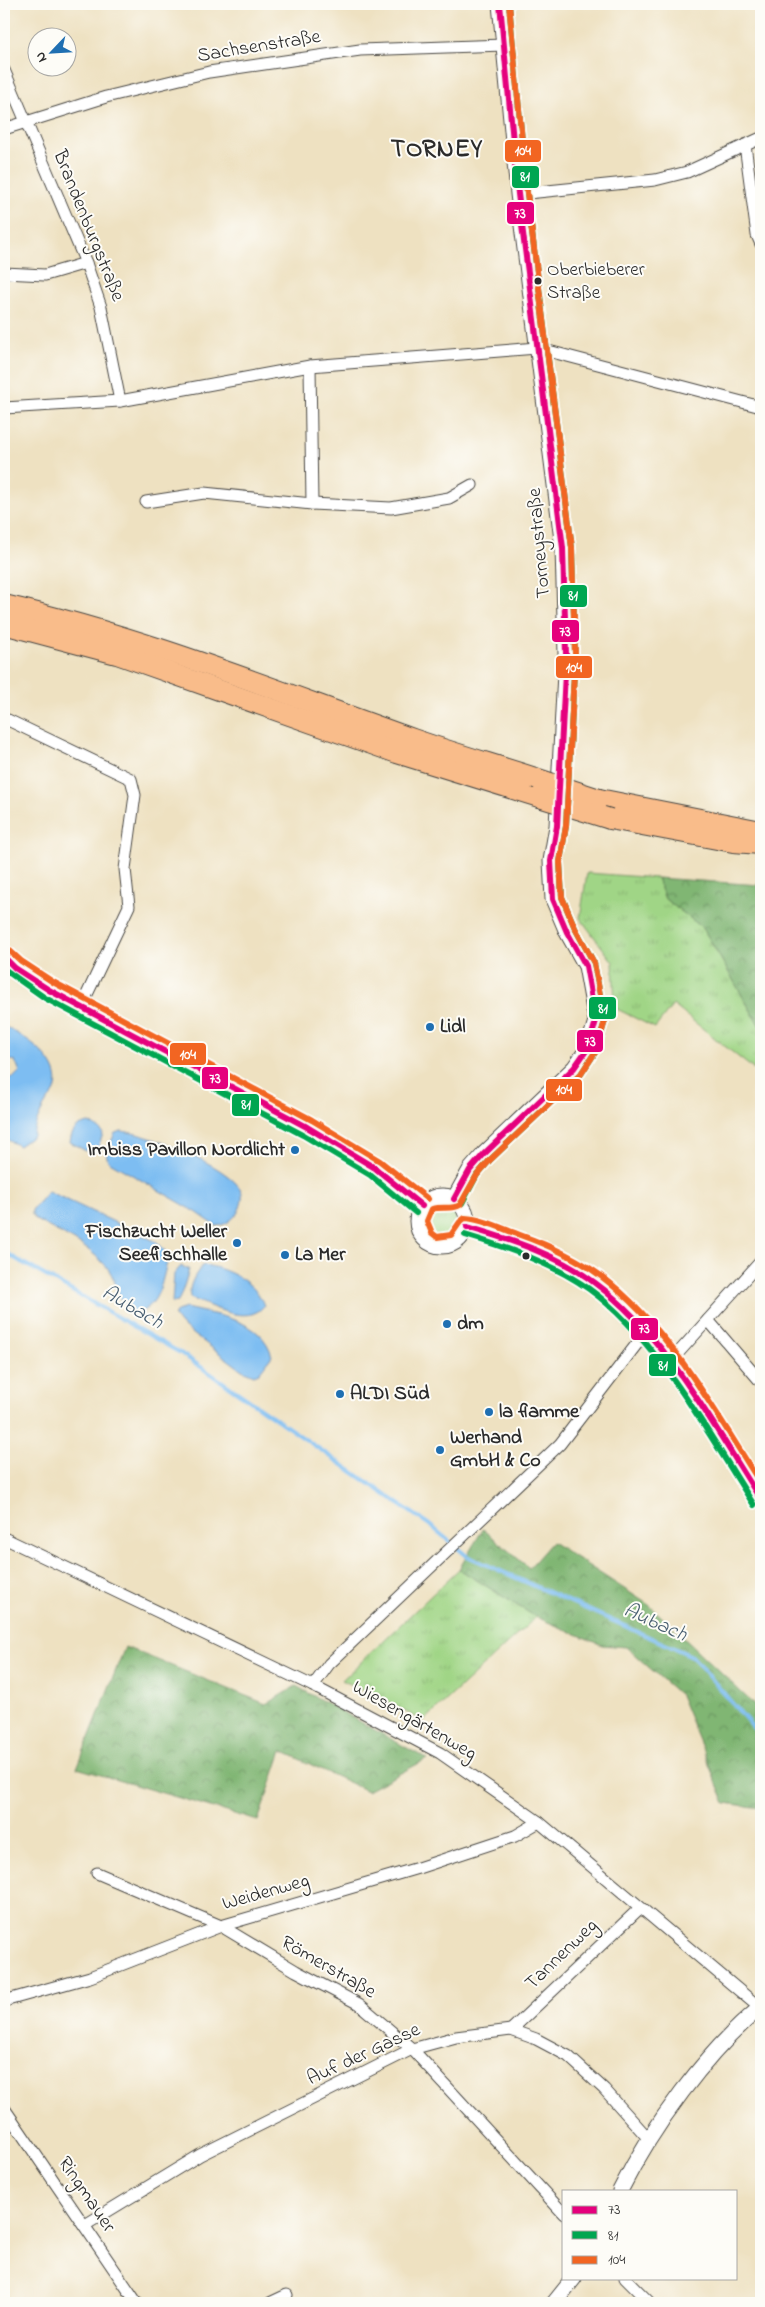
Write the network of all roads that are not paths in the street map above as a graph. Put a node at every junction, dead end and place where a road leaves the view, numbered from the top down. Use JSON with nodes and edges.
{"nodes":[{"id":1,"x":500,"y":4,"type":"edge"},
{"id":2,"x":504,"y":45,"type":"junction"},
{"id":3,"x":4,"y":70,"type":"edge"},
{"id":4,"x":25,"y":123,"type":"junction"},
{"id":5,"x":4,"y":129,"type":"edge"},
{"id":6,"x":761,"y":138,"type":"edge"},
{"id":7,"x":745,"y":145,"type":"junction"},
{"id":8,"x":518,"y":194,"type":"junction"},
{"id":9,"x":761,"y":244,"type":"edge"},
{"id":10,"x":86,"y":262,"type":"junction"},
{"id":11,"x":4,"y":272,"type":"edge"},
{"id":12,"x":537,"y":348,"type":"junction"},
{"id":13,"x":310,"y":366,"type":"junction"},
{"id":14,"x":120,"y":401,"type":"junction"},
{"id":15,"x":761,"y":407,"type":"edge"},
{"id":16,"x":4,"y":408,"type":"edge"},
{"id":17,"x":472,"y":485,"type":"dead end"},
{"id":18,"x":146,"y":502,"type":"dead end"},
{"id":19,"x":312,"y":504,"type":"junction"},
{"id":20,"x":4,"y":605,"type":"edge"},
{"id":21,"x":4,"y":624,"type":"edge"},
{"id":22,"x":8,"y":720,"type":"dead end"},
{"id":23,"x":761,"y":830,"type":"edge"},
{"id":24,"x":761,"y":844,"type":"edge"},
{"id":25,"x":4,"y":957,"type":"edge"},
{"id":26,"x":81,"y":1007,"type":"junction"},
{"id":27,"x":454,"y":1198,"type":"junction"},
{"id":28,"x":422,"y":1206,"type":"junction"},
{"id":29,"x":467,"y":1227,"type":"junction"},
{"id":30,"x":761,"y":1261,"type":"edge"},
{"id":31,"x":708,"y":1320,"type":"junction"},
{"id":32,"x":646,"y":1332,"type":"junction"},
{"id":33,"x":670,"y":1362,"type":"junction"},
{"id":34,"x":761,"y":1382,"type":"edge"},
{"id":35,"x":761,"y":1500,"type":"edge"},
{"id":36,"x":4,"y":1538,"type":"edge"},
{"id":37,"x":313,"y":1686,"type":"junction"},
{"id":38,"x":538,"y":1822,"type":"junction"},
{"id":39,"x":97,"y":1873,"type":"dead end"},
{"id":40,"x":640,"y":1908,"type":"junction"},
{"id":41,"x":221,"y":1926,"type":"junction"},
{"id":42,"x":4,"y":2001,"type":"edge"},
{"id":43,"x":760,"y":2008,"type":"edge"},
{"id":44,"x":511,"y":2030,"type":"junction"},
{"id":45,"x":412,"y":2049,"type":"junction"},
{"id":46,"x":4,"y":2108,"type":"edge"},
{"id":47,"x":648,"y":2138,"type":"junction"},
{"id":48,"x":621,"y":2190,"type":"edge"},
{"id":49,"x":562,"y":2212,"type":"edge"},
{"id":50,"x":85,"y":2225,"type":"junction"},
{"id":51,"x":572,"y":2280,"type":"edge"},
{"id":52,"x":627,"y":2280,"type":"edge"},
{"id":53,"x":287,"y":2296,"type":"dead end"},
{"id":54,"x":137,"y":2303,"type":"edge"},
{"id":55,"x":270,"y":2303,"type":"edge"},
{"id":56,"x":554,"y":2303,"type":"edge"},
{"id":57,"x":650,"y":2303,"type":"edge"}],
"edges":[{"from":1,"to":2,"type":"street","name":"Torneystraße"},
{"from":2,"to":4,"type":"street","name":"Sachsenstraße"},
{"from":2,"to":8,"type":"street","name":"Torneystraße"},
{"from":3,"to":4,"type":"street","name":"Brandenburgstraße"},
{"from":4,"to":5,"type":"street","name":"Sachsenstraße"},
{"from":4,"to":10,"type":"street","name":"Brandenburgstraße"},
{"from":6,"to":7,"type":"street"},
{"from":7,"to":8,"type":"street"},
{"from":7,"to":9,"type":"street"},
{"from":8,"to":12,"type":"street","name":"Torneystraße"},
{"from":10,"to":11,"type":"street"},
{"from":10,"to":14,"type":"street","name":"Brandenburgstraße"},
{"from":12,"to":13,"type":"street"},
{"from":12,"to":15,"type":"street"},
{"from":12,"to":27,"type":"street","name":"Torneystraße"},
{"from":13,"to":14,"type":"street"},
{"from":13,"to":19,"type":"street"},
{"from":14,"to":16,"type":"street"},
{"from":17,"to":19,"type":"street"},
{"from":18,"to":19,"type":"street"},
{"from":20,"to":23,"type":"highway","bridge":true},
{"from":21,"to":24,"type":"highway","bridge":true},
{"from":22,"to":26,"type":"street"},
{"from":25,"to":26,"type":"street"},
{"from":26,"to":28,"type":"street"},
{"from":27,"to":28,"type":"street"},
{"from":27,"to":29,"type":"street"},
{"from":28,"to":29,"type":"street"},
{"from":29,"to":32,"type":"street"},
{"from":30,"to":31,"type":"street"},
{"from":31,"to":33,"type":"street"},
{"from":31,"to":34,"type":"street"},
{"from":32,"to":33,"type":"street"},
{"from":32,"to":37,"type":"street"},
{"from":33,"to":35,"type":"street"},
{"from":36,"to":37,"type":"street","name":"Wiesengärtenweg"},
{"from":37,"to":38,"type":"street","name":"Wiesengärtenweg"},
{"from":38,"to":40,"type":"street","name":"Wiesengärtenweg"},
{"from":38,"to":41,"type":"street","name":"Weidenweg"},
{"from":39,"to":41,"type":"street","name":"Römerstraße"},
{"from":40,"to":43,"type":"street","name":"Wiesengärtenweg"},
{"from":40,"to":44,"type":"street","name":"Tannenweg"},
{"from":41,"to":42,"type":"street","name":"Weidenweg"},
{"from":41,"to":45,"type":"street","name":"Römerstraße"},
{"from":43,"to":47,"type":"street"},
{"from":44,"to":45,"type":"street","name":"Auf der Gasse"},
{"from":44,"to":47,"type":"street","name":"Auf der Gasse"},
{"from":45,"to":49,"type":"street","name":"Römerstraße"},
{"from":45,"to":50,"type":"street","name":"Auf der Gasse"},
{"from":46,"to":50,"type":"street","name":"Ringmauer"},
{"from":47,"to":48,"type":"street"},
{"from":50,"to":54,"type":"street","name":"Ringmauer"},
{"from":51,"to":56,"type":"street"},
{"from":52,"to":57,"type":"street"},
{"from":53,"to":55,"type":"street"}]}
